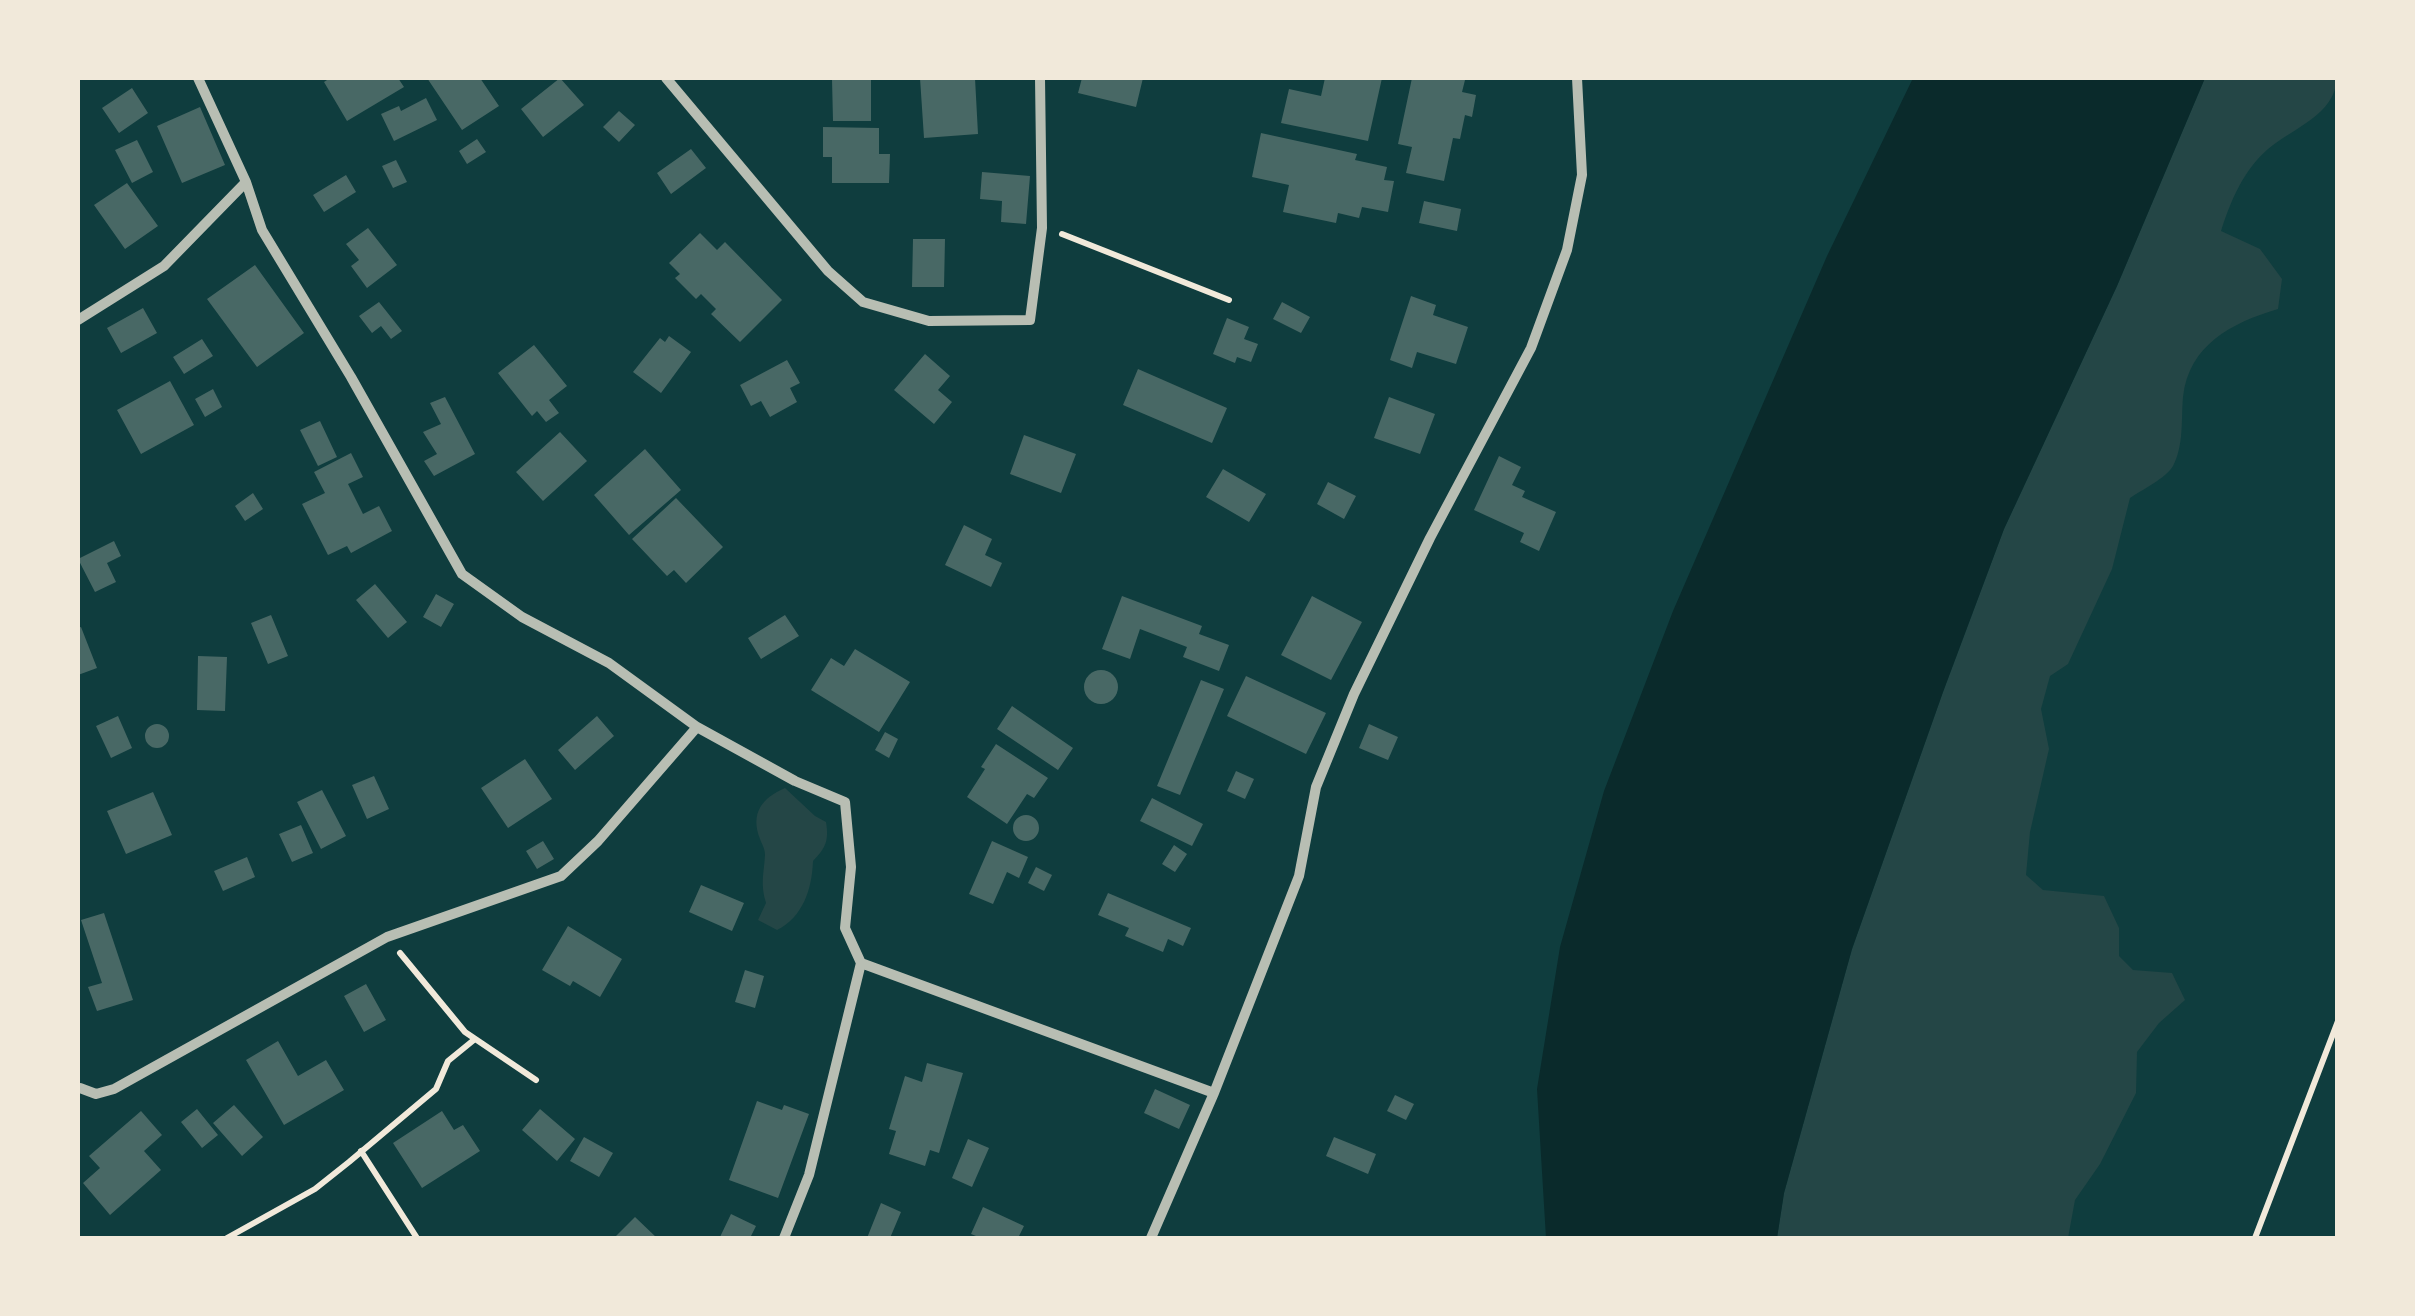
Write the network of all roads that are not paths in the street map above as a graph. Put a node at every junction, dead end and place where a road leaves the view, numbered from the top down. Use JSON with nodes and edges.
{"nodes":[{"id":1,"x":198,"y":78,"type":"edge"},
{"id":2,"x":666,"y":78,"type":"edge"},
{"id":3,"x":1040,"y":78,"type":"edge"},
{"id":4,"x":1578,"y":78,"type":"edge"},
{"id":5,"x":246,"y":182,"type":"junction"},
{"id":6,"x":78,"y":320,"type":"edge"},
{"id":7,"x":698,"y":728,"type":"junction"},
{"id":8,"x":861,"y":964,"type":"junction"},
{"id":9,"x":78,"y":1087,"type":"edge"},
{"id":10,"x":1214,"y":1093,"type":"junction"},
{"id":11,"x":784,"y":1238,"type":"edge"},
{"id":12,"x":1151,"y":1238,"type":"edge"}],
"edges":[{"from":1,"to":5,"type":"street"},
{"from":2,"to":3,"type":"street"},
{"from":4,"to":10,"type":"street"},
{"from":5,"to":6,"type":"street"},
{"from":5,"to":7,"type":"street"},
{"from":7,"to":8,"type":"street"},
{"from":7,"to":9,"type":"street"},
{"from":8,"to":10,"type":"street"},
{"from":8,"to":11,"type":"street"},
{"from":10,"to":12,"type":"street"}]}
